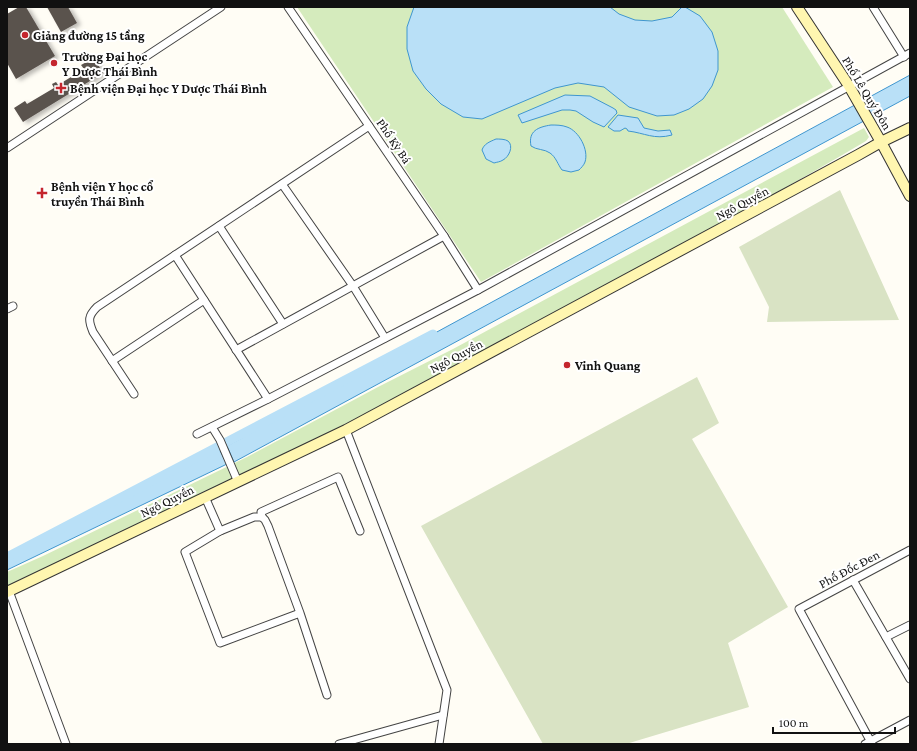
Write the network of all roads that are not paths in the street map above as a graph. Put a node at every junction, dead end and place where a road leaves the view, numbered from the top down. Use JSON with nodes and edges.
{"nodes":[{"id":1,"x":221,"y":7,"type":"edge"},
{"id":2,"x":288,"y":7,"type":"edge"},
{"id":3,"x":797,"y":7,"type":"edge"},
{"id":4,"x":876,"y":8,"type":"edge"},
{"id":5,"x":907,"y":55,"type":"edge"},
{"id":6,"x":849,"y":86,"type":"junction"},
{"id":7,"x":370,"y":126,"type":"junction"},
{"id":8,"x":910,"y":128,"type":"edge"},
{"id":9,"x":881,"y":142,"type":"junction"},
{"id":10,"x":7,"y":148,"type":"edge"},
{"id":11,"x":282,"y":184,"type":"junction"},
{"id":12,"x":910,"y":196,"type":"edge"},
{"id":13,"x":219,"y":226,"type":"junction"},
{"id":14,"x":444,"y":236,"type":"junction"},
{"id":15,"x":175,"y":255,"type":"junction"},
{"id":16,"x":353,"y":286,"type":"junction"},
{"id":17,"x":478,"y":290,"type":"junction"},
{"id":18,"x":204,"y":300,"type":"junction"},
{"id":19,"x":283,"y":324,"type":"junction"},
{"id":20,"x":385,"y":338,"type":"junction"},
{"id":21,"x":236,"y":350,"type":"junction"},
{"id":22,"x":112,"y":361,"type":"junction"},
{"id":23,"x":134,"y":394,"type":"dead end"},
{"id":24,"x":268,"y":399,"type":"junction"},
{"id":25,"x":212,"y":427,"type":"junction"},
{"id":26,"x":346,"y":430,"type":"junction"},
{"id":27,"x":197,"y":434,"type":"dead end"},
{"id":28,"x":238,"y":482,"type":"junction"},
{"id":29,"x":205,"y":497,"type":"junction"},
{"id":30,"x":262,"y":517,"type":"junction"},
{"id":31,"x":220,"y":531,"type":"junction"},
{"id":32,"x":360,"y":531,"type":"dead end"},
{"id":33,"x":910,"y":550,"type":"edge"},
{"id":34,"x":853,"y":580,"type":"junction"},
{"id":35,"x":8,"y":592,"type":"edge"},
{"id":36,"x":300,"y":613,"type":"junction"},
{"id":37,"x":910,"y":625,"type":"edge"},
{"id":38,"x":886,"y":637,"type":"junction"},
{"id":39,"x":910,"y":679,"type":"edge"},
{"id":40,"x":327,"y":695,"type":"dead end"},
{"id":41,"x":443,"y":715,"type":"junction"},
{"id":42,"x":910,"y":720,"type":"edge"},
{"id":43,"x":869,"y":743,"type":"edge"},
{"id":44,"x":66,"y":744,"type":"edge"},
{"id":45,"x":339,"y":744,"type":"edge"},
{"id":46,"x":439,"y":744,"type":"edge"}],
"edges":[{"from":1,"to":10,"type":"street"},
{"from":2,"to":7,"type":"street","name":"Phố Kỳ Bá"},
{"from":3,"to":6,"type":"street","name":"Phố Lê Quý Đôn"},
{"from":4,"to":5,"type":"street"},
{"from":5,"to":6,"type":"street"},
{"from":6,"to":9,"type":"street","name":"Phố Lê Quý Đôn"},
{"from":6,"to":17,"type":"street"},
{"from":7,"to":11,"type":"street"},
{"from":7,"to":14,"type":"street","name":"Phố Kỳ Bá"},
{"from":8,"to":9,"type":"street","name":"Ngô Quyền"},
{"from":9,"to":12,"type":"street","name":"Phố Lê Quý Đôn"},
{"from":9,"to":26,"type":"street","name":"Ngô Quyền"},
{"from":11,"to":13,"type":"street"},
{"from":11,"to":16,"type":"street"},
{"from":13,"to":15,"type":"street"},
{"from":13,"to":19,"type":"street"},
{"from":14,"to":16,"type":"street"},
{"from":14,"to":17,"type":"street","name":"Phố Kỳ Bá"},
{"from":15,"to":18,"type":"street"},
{"from":15,"to":22,"type":"street"},
{"from":16,"to":19,"type":"street"},
{"from":16,"to":20,"type":"street"},
{"from":17,"to":20,"type":"street"},
{"from":18,"to":21,"type":"street"},
{"from":18,"to":22,"type":"street"},
{"from":19,"to":21,"type":"street"},
{"from":20,"to":24,"type":"street"},
{"from":21,"to":24,"type":"street"},
{"from":22,"to":23,"type":"street"},
{"from":24,"to":25,"type":"street"},
{"from":25,"to":27,"type":"street"},
{"from":25,"to":28,"type":"street"},
{"from":26,"to":28,"type":"street","name":"Ngô Quyền"},
{"from":26,"to":41,"type":"street"},
{"from":28,"to":29,"type":"street","name":"Ngô Quyền"},
{"from":29,"to":31,"type":"street"},
{"from":29,"to":35,"type":"street","name":"Ngô Quyền"},
{"from":30,"to":31,"type":"street"},
{"from":30,"to":32,"type":"street"},
{"from":30,"to":36,"type":"street"},
{"from":31,"to":36,"type":"street"},
{"from":33,"to":34,"type":"street","name":"Phố Đốc Đen"},
{"from":34,"to":38,"type":"street"},
{"from":34,"to":43,"type":"street","name":"Phố Đốc Đen"},
{"from":35,"to":44,"type":"street"},
{"from":36,"to":40,"type":"street"},
{"from":37,"to":38,"type":"street"},
{"from":38,"to":39,"type":"street"},
{"from":41,"to":45,"type":"street"},
{"from":41,"to":46,"type":"street"},
{"from":42,"to":43,"type":"street"}]}
